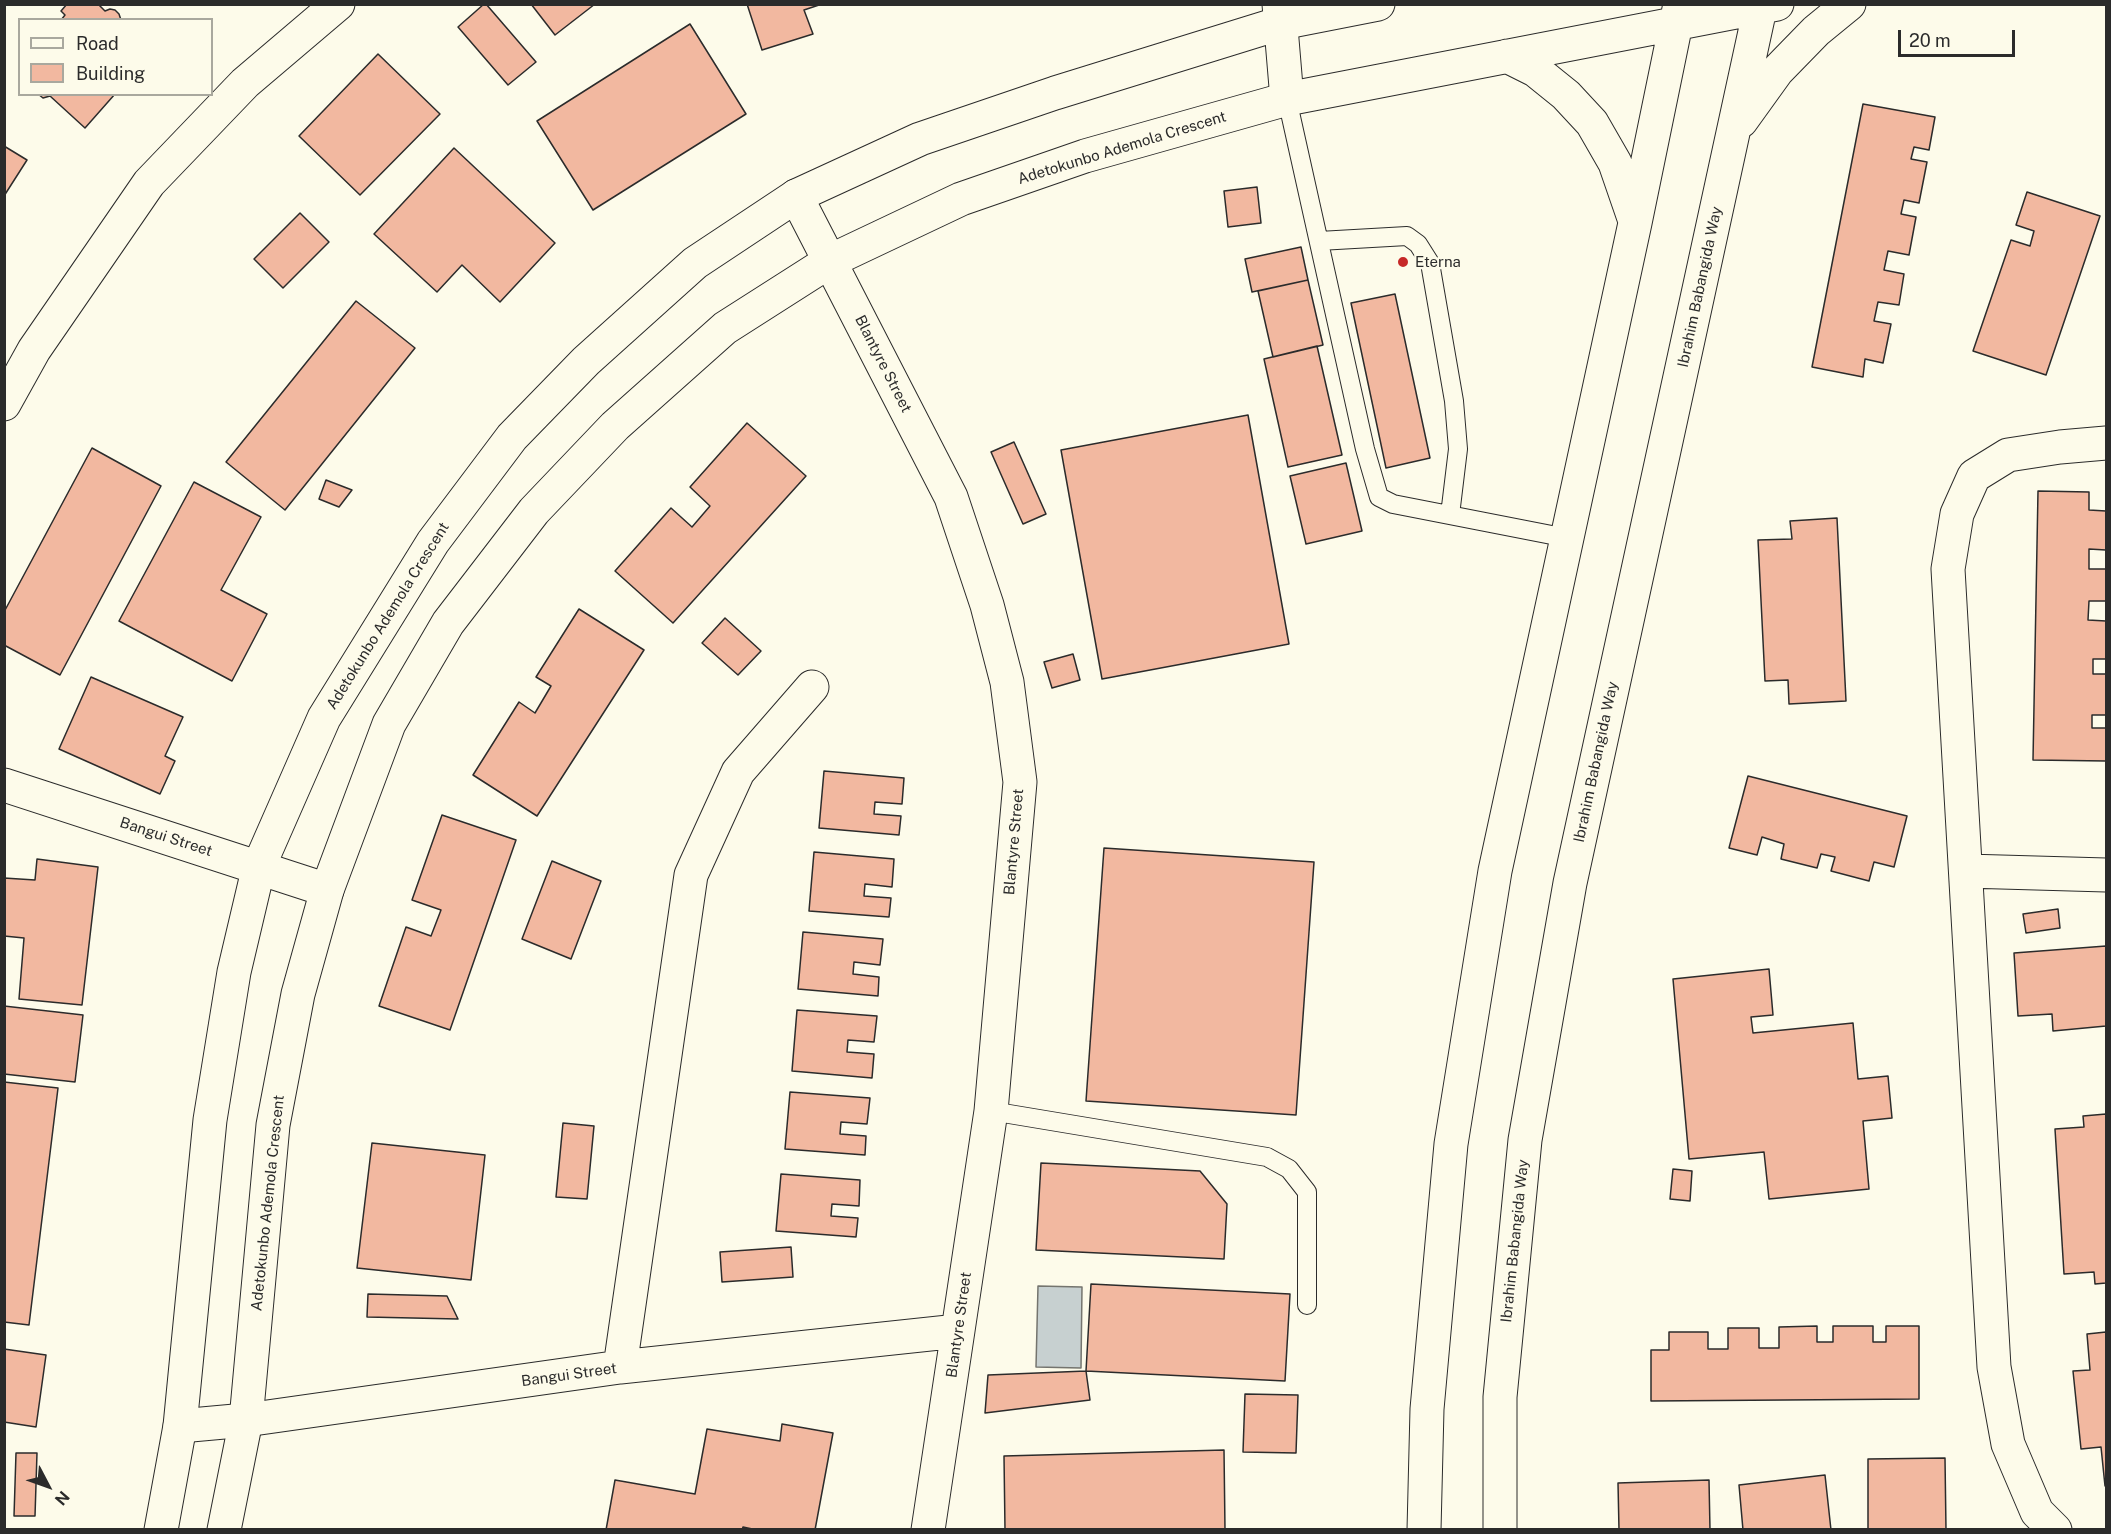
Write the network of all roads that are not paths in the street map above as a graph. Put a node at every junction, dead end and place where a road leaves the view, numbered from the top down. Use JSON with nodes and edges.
{"nodes":[{"id":1,"x":338,"y":4,"type":"edge"},
{"id":2,"x":1378,"y":4,"type":"edge"},
{"id":3,"x":1849,"y":4,"type":"edge"},
{"id":4,"x":1766,"y":6,"type":"edge"},
{"id":5,"x":1280,"y":14,"type":"edge"},
{"id":6,"x":1678,"y":14,"type":"edge"},
{"id":7,"x":1507,"y":56,"type":"junction"},
{"id":8,"x":1287,"y":99,"type":"junction"},
{"id":9,"x":1734,"y":133,"type":"junction"},
{"id":10,"x":796,"y":196,"type":"junction"},
{"id":11,"x":1635,"y":223,"type":"junction"},
{"id":12,"x":1319,"y":241,"type":"junction"},
{"id":13,"x":830,"y":261,"type":"junction"},
{"id":14,"x":4,"y":404,"type":"edge"},
{"id":15,"x":2106,"y":443,"type":"edge"},
{"id":16,"x":1450,"y":515,"type":"junction"},
{"id":17,"x":1568,"y":538,"type":"junction"},
{"id":18,"x":812,"y":687,"type":"dead end"},
{"id":19,"x":4,"y":785,"type":"edge"},
{"id":20,"x":259,"y":866,"type":"junction"},
{"id":21,"x":1966,"y":871,"type":"junction"},
{"id":22,"x":2106,"y":875,"type":"edge"},
{"id":23,"x":327,"y":890,"type":"junction"},
{"id":24,"x":991,"y":1111,"type":"junction"},
{"id":25,"x":1306,"y":1305,"type":"dead end"},
{"id":26,"x":958,"y":1331,"type":"junction"},
{"id":27,"x":620,"y":1367,"type":"junction"},
{"id":28,"x":246,"y":1420,"type":"junction"},
{"id":29,"x":180,"y":1426,"type":"junction"},
{"id":30,"x":161,"y":1530,"type":"edge"},
{"id":31,"x":224,"y":1530,"type":"edge"},
{"id":32,"x":928,"y":1530,"type":"edge"},
{"id":33,"x":1424,"y":1530,"type":"edge"},
{"id":34,"x":1500,"y":1530,"type":"edge"},
{"id":35,"x":2055,"y":1530,"type":"edge"}],
"edges":[{"from":1,"to":14,"type":"main road"},
{"from":2,"to":5,"type":"main road","name":"Adetokunbo Ademola Crescent"},
{"from":3,"to":9,"type":"main road"},
{"from":4,"to":6,"type":"main road","name":"Adetokunbo Ademola Crescent"},
{"from":4,"to":9,"type":"main road","name":"Ibrahim Babangida Way"},
{"from":5,"to":8,"type":"main road"},
{"from":5,"to":10,"type":"main road","name":"Adetokunbo Ademola Crescent"},
{"from":6,"to":7,"type":"main road","name":"Adetokunbo Ademola Crescent"},
{"from":6,"to":11,"type":"main road"},
{"from":7,"to":8,"type":"main road","name":"Adetokunbo Ademola Crescent"},
{"from":7,"to":11,"type":"main road"},
{"from":8,"to":12,"type":"lane"},
{"from":8,"to":13,"type":"main road","name":"Adetokunbo Ademola Crescent"},
{"from":9,"to":34,"type":"main road","name":"Ibrahim Babangida Way"},
{"from":10,"to":13,"type":"main road","name":"Blantyre Street"},
{"from":10,"to":20,"type":"main road","name":"Adetokunbo Ademola Crescent"},
{"from":11,"to":17,"type":"main road"},
{"from":12,"to":16,"type":"lane"},
{"from":12,"to":16,"type":"lane"},
{"from":13,"to":23,"type":"main road","name":"Adetokunbo Ademola Crescent"},
{"from":13,"to":24,"type":"main road","name":"Blantyre Street"},
{"from":15,"to":21,"type":"main road"},
{"from":16,"to":17,"type":"lane"},
{"from":17,"to":33,"type":"main road"},
{"from":18,"to":27,"type":"main road"},
{"from":19,"to":20,"type":"main road","name":"Bangui Street"},
{"from":20,"to":23,"type":"main road","name":"Bangui Street"},
{"from":20,"to":29,"type":"main road","name":"Adetokunbo Ademola Crescent"},
{"from":21,"to":22,"type":"main road"},
{"from":21,"to":35,"type":"main road"},
{"from":23,"to":28,"type":"main road","name":"Adetokunbo Ademola Crescent"},
{"from":24,"to":25,"type":"lane"},
{"from":24,"to":26,"type":"main road","name":"Blantyre Street"},
{"from":26,"to":27,"type":"main road","name":"Bangui Street"},
{"from":26,"to":32,"type":"main road","name":"Blantyre Street"},
{"from":27,"to":28,"type":"main road","name":"Bangui Street"},
{"from":28,"to":29,"type":"main road","name":"Bangui Street"},
{"from":28,"to":31,"type":"main road","name":"Adetokunbo Ademola Crescent"},
{"from":29,"to":30,"type":"main road","name":"Adetokunbo Ademola Crescent"}]}
